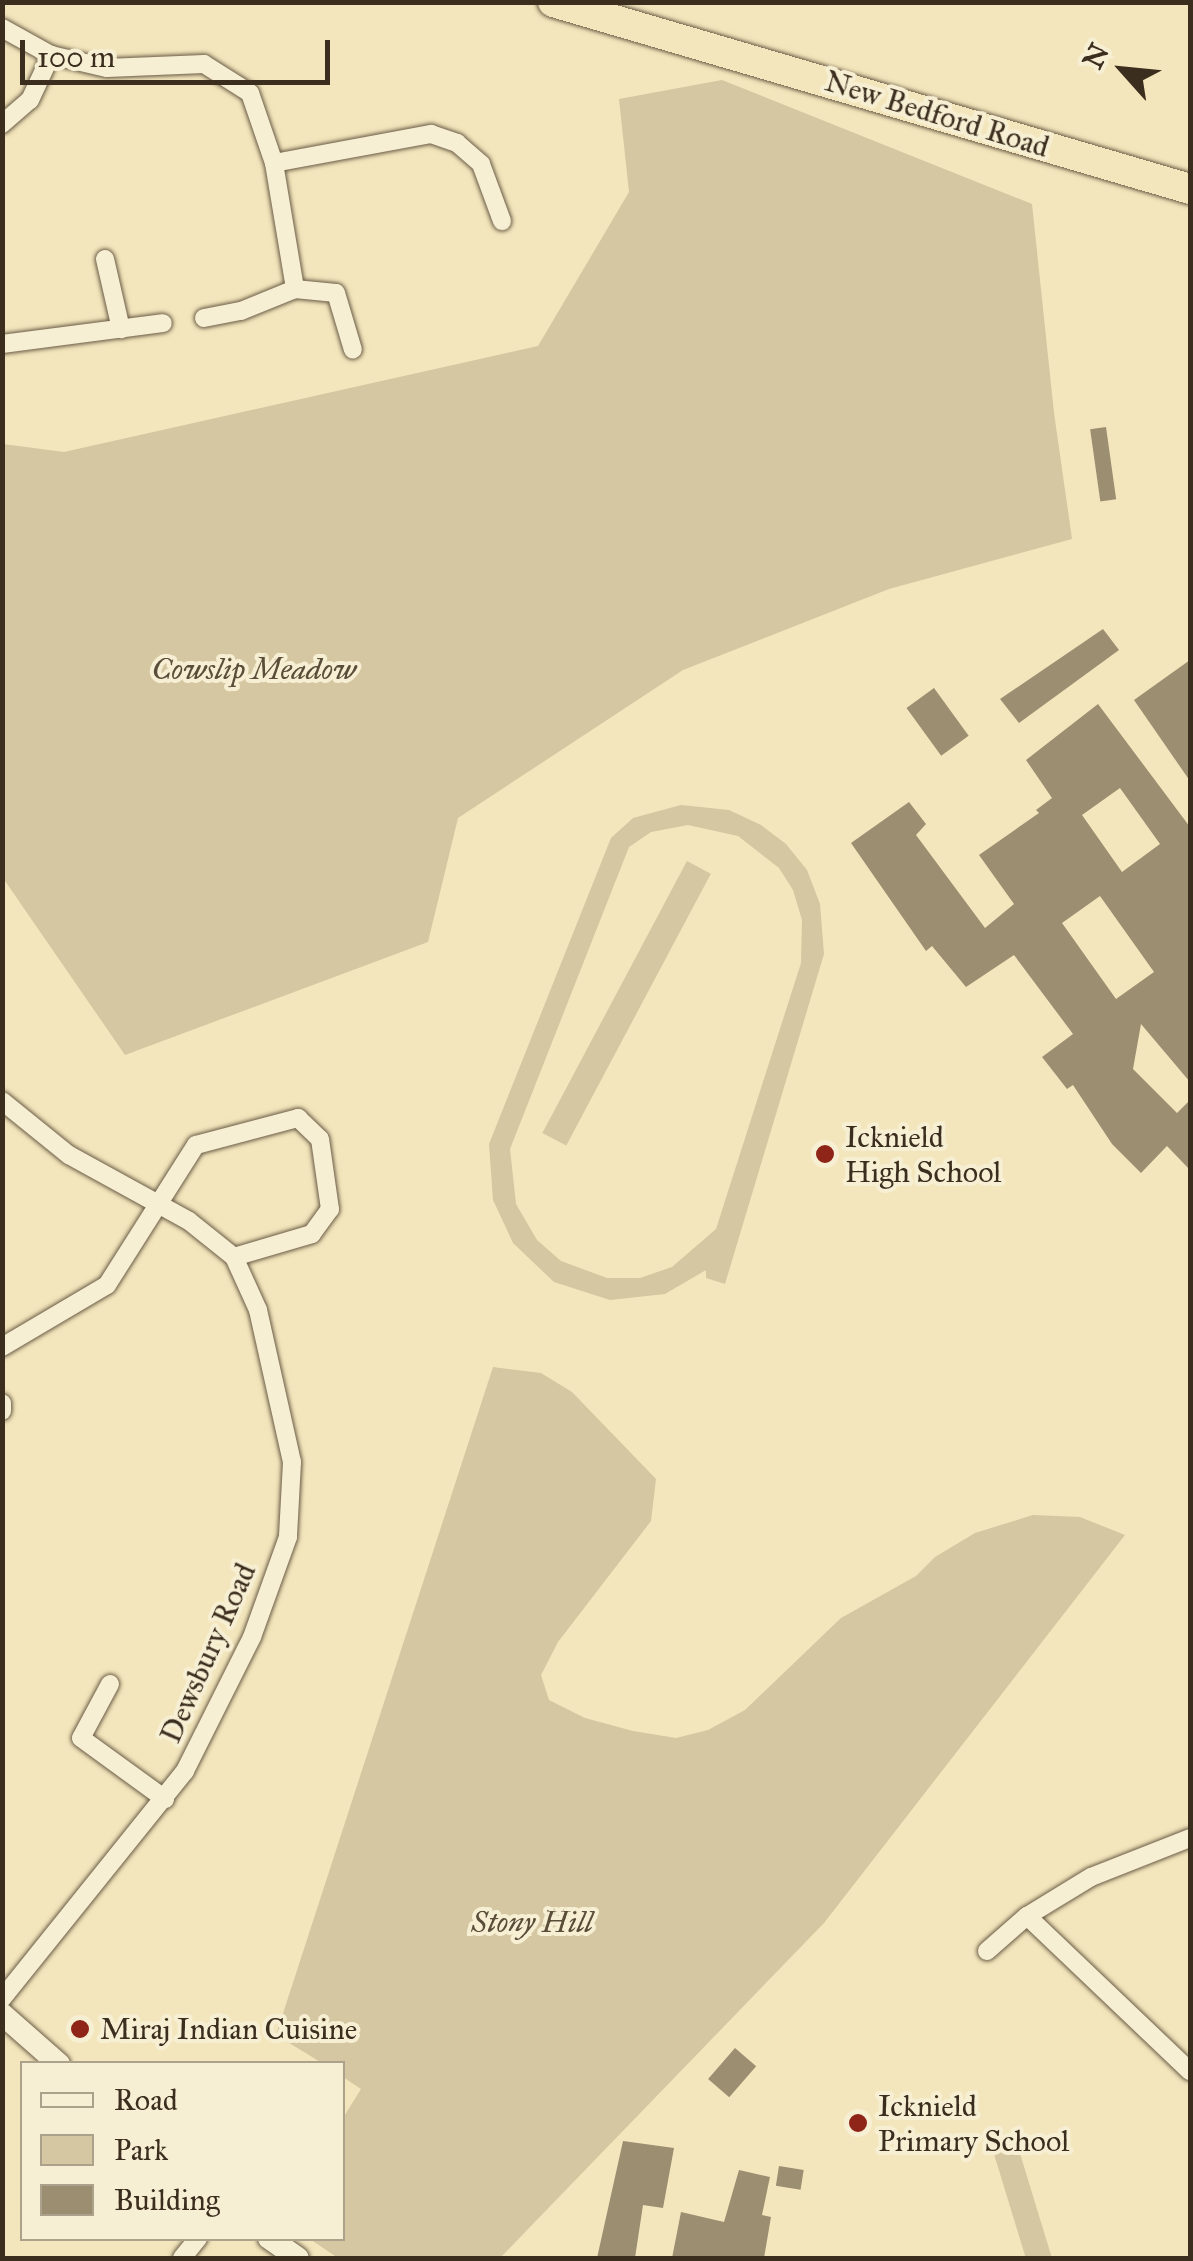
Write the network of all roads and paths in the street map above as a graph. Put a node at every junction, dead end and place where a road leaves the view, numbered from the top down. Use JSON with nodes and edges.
{"nodes":[{"id":1,"x":553,"y":2,"type":"edge"},
{"id":2,"x":2,"y":28,"type":"edge"},
{"id":3,"x":51,"y":55,"type":"junction"},
{"id":4,"x":2,"y":124,"type":"edge"},
{"id":5,"x":274,"y":163,"type":"junction"},
{"id":6,"x":1190,"y":190,"type":"edge"},
{"id":7,"x":502,"y":221,"type":"dead end"},
{"id":8,"x":105,"y":259,"type":"dead end"},
{"id":9,"x":295,"y":289,"type":"junction"},
{"id":10,"x":204,"y":318,"type":"dead end"},
{"id":11,"x":163,"y":323,"type":"dead end"},
{"id":12,"x":122,"y":329,"type":"junction"},
{"id":13,"x":2,"y":344,"type":"edge"},
{"id":14,"x":353,"y":350,"type":"dead end"},
{"id":15,"x":2,"y":1101,"type":"edge"},
{"id":16,"x":156,"y":1206,"type":"junction"},
{"id":17,"x":234,"y":1257,"type":"junction"},
{"id":18,"x":2,"y":1346,"type":"edge"},
{"id":19,"x":2,"y":1402,"type":"edge"},
{"id":20,"x":2,"y":1411,"type":"edge"},
{"id":21,"x":110,"y":1684,"type":"dead end"},
{"id":22,"x":165,"y":1800,"type":"junction"},
{"id":23,"x":1190,"y":1838,"type":"edge"},
{"id":24,"x":1027,"y":1916,"type":"junction"},
{"id":25,"x":987,"y":1951,"type":"dead end"},
{"id":26,"x":2,"y":1999,"type":"edge"},
{"id":27,"x":2,"y":2014,"type":"edge"},
{"id":28,"x":57,"y":2061,"type":"edge"},
{"id":29,"x":1190,"y":2071,"type":"edge"},
{"id":30,"x":272,"y":2241,"type":"edge"},
{"id":31,"x":298,"y":2258,"type":"edge"}],
"edges":[{"from":1,"to":6,"type":"highway","name":"New Bedford Road"},
{"from":2,"to":3,"type":"street"},
{"from":3,"to":4,"type":"street"},
{"from":3,"to":5,"type":"street"},
{"from":5,"to":7,"type":"street"},
{"from":5,"to":9,"type":"street"},
{"from":8,"to":12,"type":"street"},
{"from":9,"to":10,"type":"street"},
{"from":9,"to":14,"type":"street"},
{"from":11,"to":12,"type":"street"},
{"from":12,"to":13,"type":"street"},
{"from":15,"to":16,"type":"street","name":"Dewsbury Road"},
{"from":16,"to":17,"type":"street","name":"Dewsbury Road"},
{"from":16,"to":17,"type":"street"},
{"from":16,"to":18,"type":"street"},
{"from":17,"to":22,"type":"street","name":"Dewsbury Road"},
{"from":19,"to":20,"type":"street"},
{"from":21,"to":22,"type":"street"},
{"from":22,"to":26,"type":"street","name":"Dewsbury Road"},
{"from":23,"to":24,"type":"street"},
{"from":24,"to":25,"type":"street"},
{"from":24,"to":29,"type":"street"},
{"from":27,"to":28,"type":"street"},
{"from":30,"to":31,"type":"street"}]}
